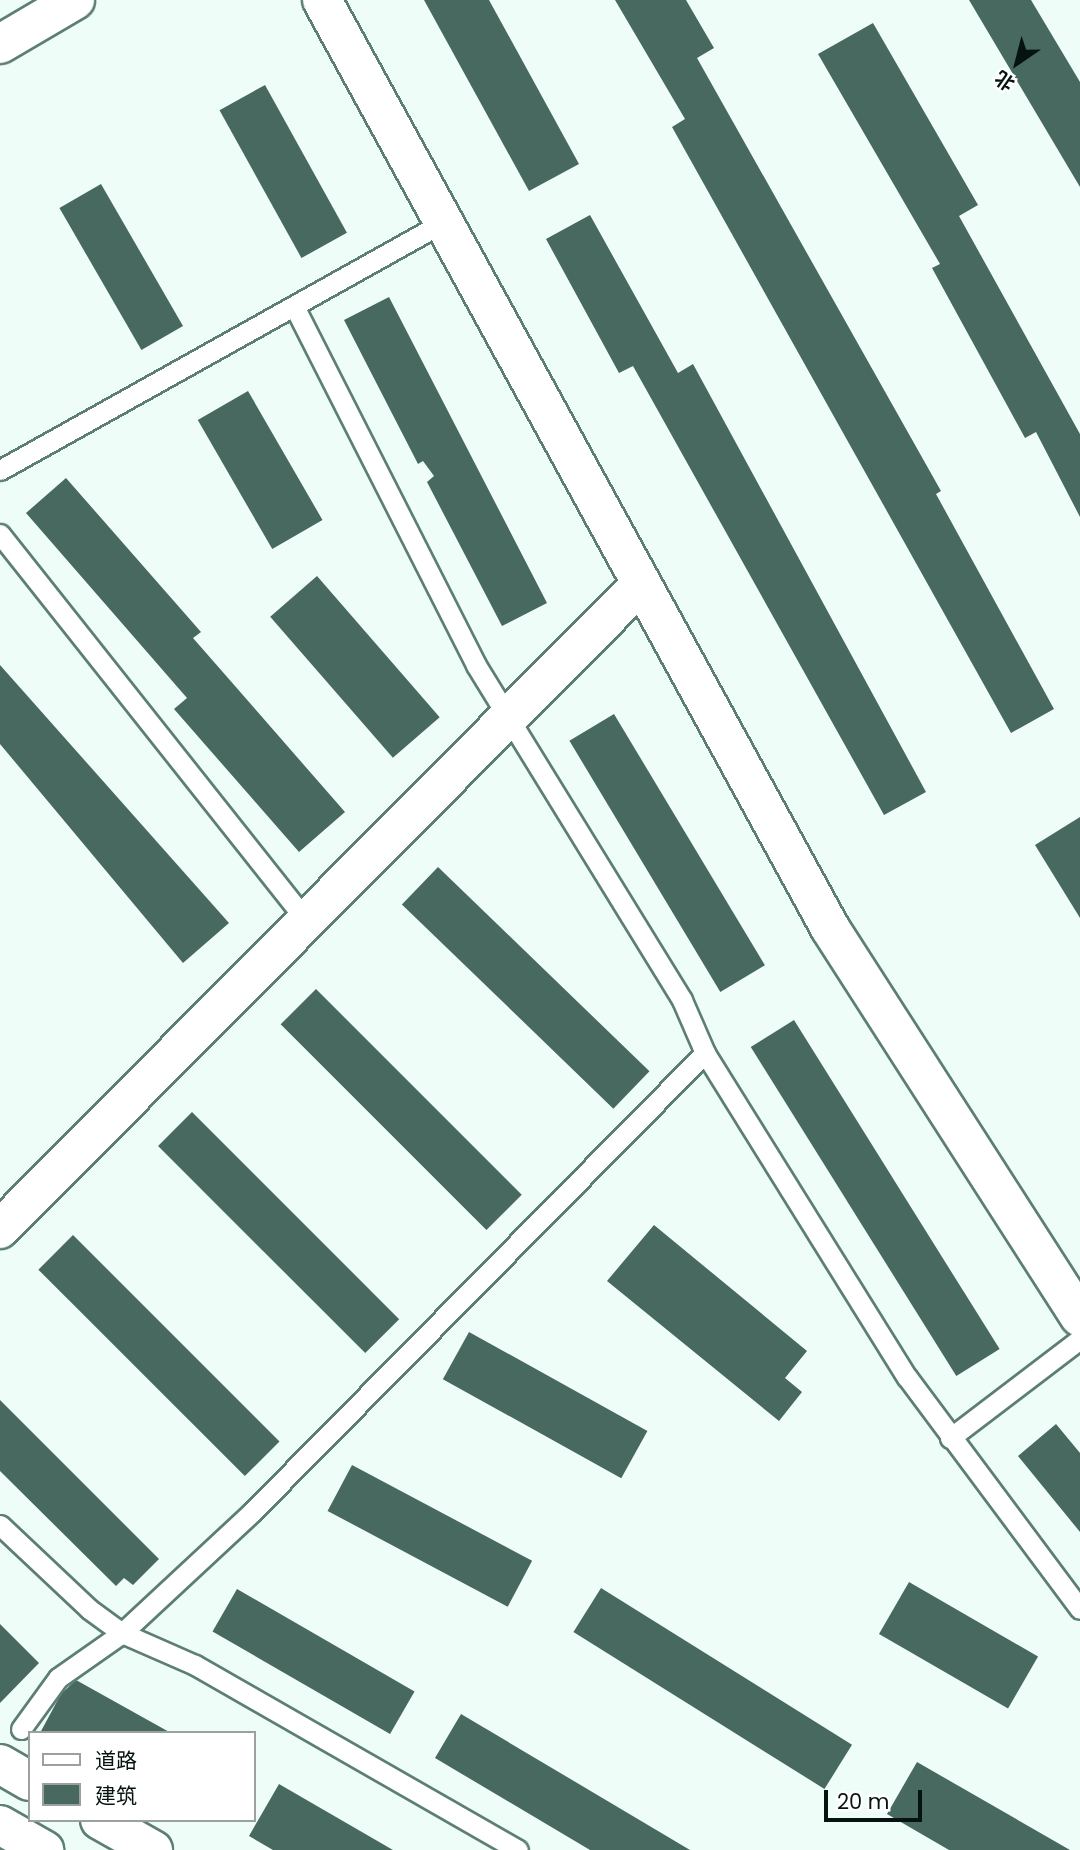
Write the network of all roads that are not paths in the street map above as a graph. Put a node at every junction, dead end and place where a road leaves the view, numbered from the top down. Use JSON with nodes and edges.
{"nodes":[{"id":1,"x":75,"y":0,"type":"edge"},
{"id":2,"x":322,"y":0,"type":"edge"},
{"id":3,"x":0,"y":44,"type":"edge"},
{"id":4,"x":442,"y":223,"type":"junction"},
{"id":5,"x":294,"y":306,"type":"junction"},
{"id":6,"x":0,"y":470,"type":"edge"},
{"id":7,"x":0,"y":534,"type":"edge"},
{"id":8,"x":640,"y":585,"type":"junction"},
{"id":9,"x":506,"y":719,"type":"junction"},
{"id":10,"x":306,"y":920,"type":"junction"},
{"id":11,"x":705,"y":1053,"type":"junction"},
{"id":12,"x":0,"y":1229,"type":"edge"},
{"id":13,"x":1080,"y":1317,"type":"edge"},
{"id":14,"x":1080,"y":1339,"type":"edge"},
{"id":15,"x":950,"y":1438,"type":"junction"},
{"id":16,"x":0,"y":1525,"type":"edge"},
{"id":17,"x":1080,"y":1609,"type":"edge"},
{"id":18,"x":122,"y":1633,"type":"junction"},
{"id":19,"x":21,"y":1729,"type":"dead end"},
{"id":20,"x":0,"y":1764,"type":"edge"},
{"id":21,"x":28,"y":1780,"type":"edge"},
{"id":22,"x":104,"y":1822,"type":"edge"},
{"id":23,"x":0,"y":1825,"type":"edge"},
{"id":24,"x":44,"y":1850,"type":"edge"},
{"id":25,"x":153,"y":1850,"type":"edge"},
{"id":26,"x":518,"y":1850,"type":"edge"}],
"edges":[{"from":1,"to":3,"type":"main road"},
{"from":2,"to":4,"type":"main road"},
{"from":4,"to":5,"type":"lane"},
{"from":4,"to":8,"type":"main road"},
{"from":5,"to":6,"type":"lane"},
{"from":5,"to":9,"type":"lane"},
{"from":7,"to":10,"type":"lane"},
{"from":8,"to":9,"type":"main road"},
{"from":8,"to":13,"type":"main road"},
{"from":9,"to":10,"type":"main road"},
{"from":9,"to":11,"type":"lane"},
{"from":10,"to":12,"type":"main road"},
{"from":11,"to":15,"type":"lane"},
{"from":11,"to":18,"type":"lane"},
{"from":14,"to":15,"type":"lane"},
{"from":15,"to":17,"type":"lane"},
{"from":16,"to":18,"type":"lane"},
{"from":18,"to":19,"type":"lane"},
{"from":18,"to":26,"type":"lane"},
{"from":20,"to":21,"type":"main road"},
{"from":22,"to":25,"type":"main road"},
{"from":23,"to":24,"type":"main road"}]}
